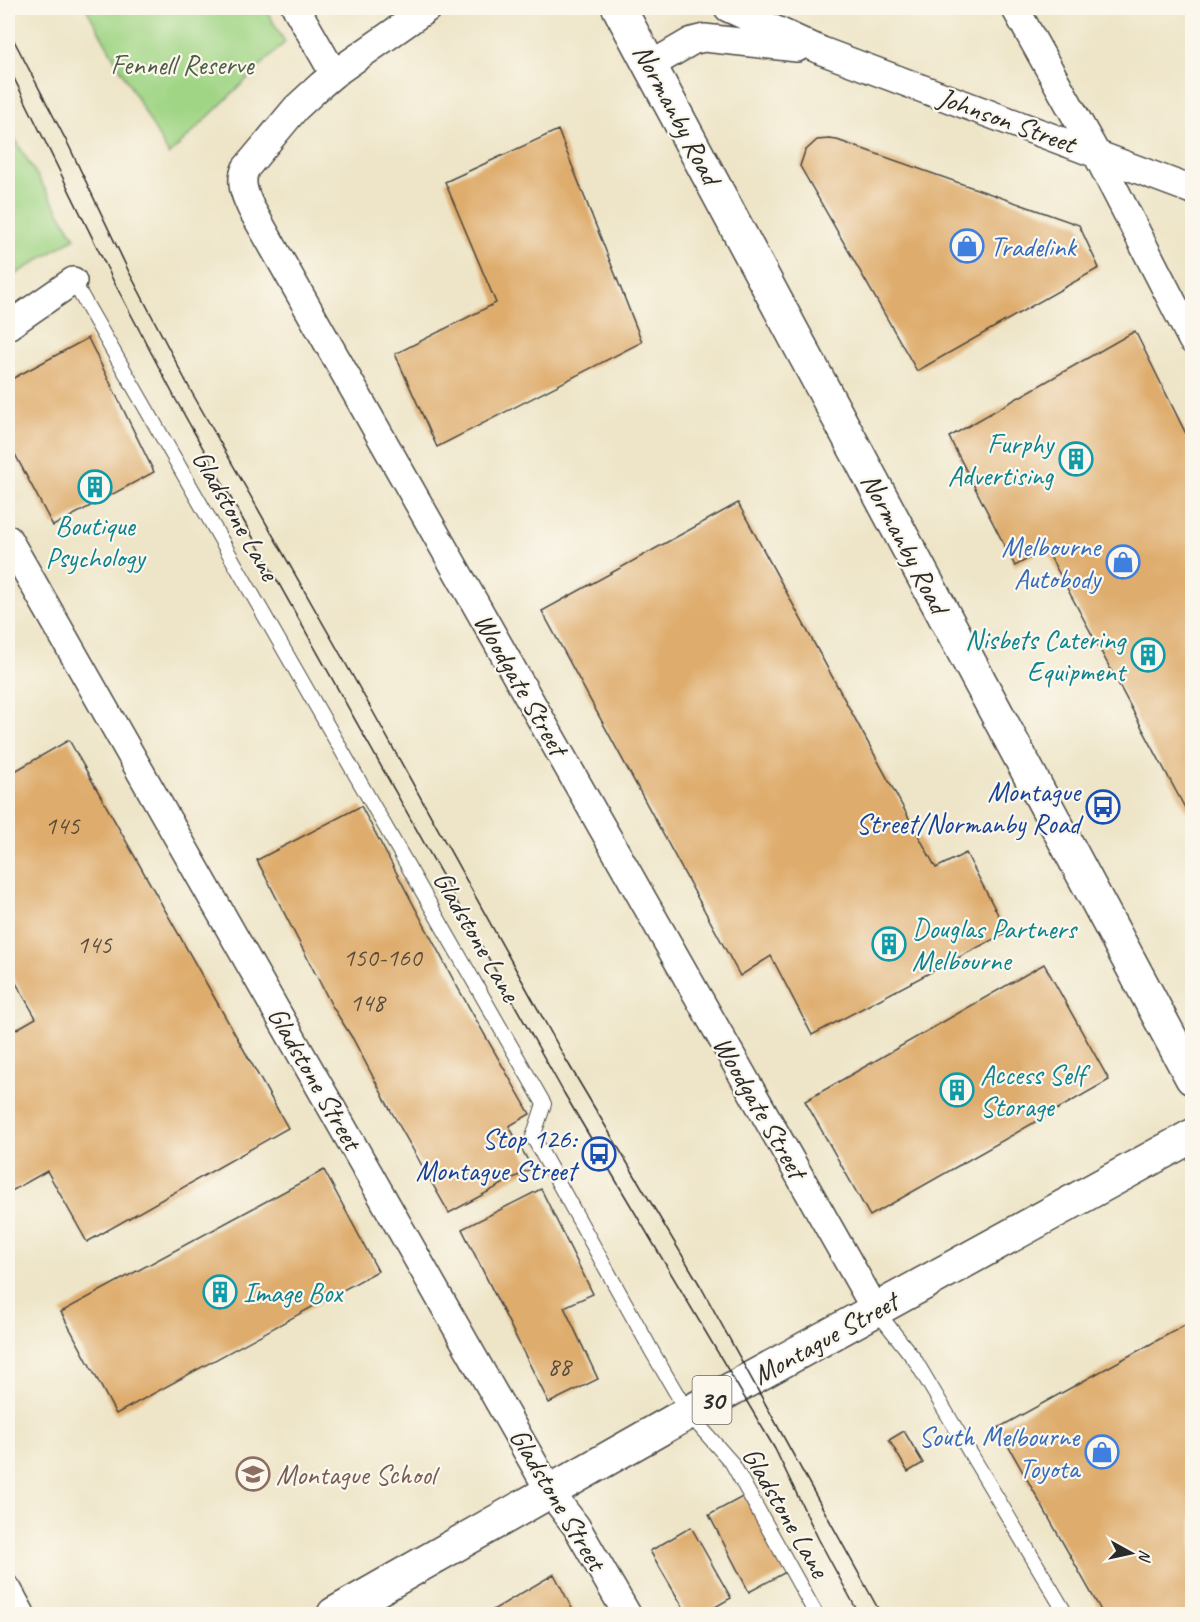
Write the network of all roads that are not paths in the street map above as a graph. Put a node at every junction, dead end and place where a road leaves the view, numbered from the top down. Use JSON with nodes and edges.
{"nodes":[{"id":1,"x":296,"y":8,"type":"edge"},
{"id":2,"x":428,"y":8,"type":"edge"},
{"id":3,"x":620,"y":8,"type":"edge"},
{"id":4,"x":728,"y":8,"type":"edge"},
{"id":5,"x":1015,"y":8,"type":"edge"},
{"id":6,"x":822,"y":51,"type":"junction"},
{"id":7,"x":651,"y":65,"type":"junction"},
{"id":8,"x":334,"y":74,"type":"junction"},
{"id":9,"x":1096,"y":153,"type":"junction"},
{"id":10,"x":1192,"y":189,"type":"edge"},
{"id":11,"x":73,"y":281,"type":"joint"},
{"id":12,"x":8,"y":326,"type":"edge"},
{"id":13,"x":1192,"y":340,"type":"edge"},
{"id":14,"x":8,"y":539,"type":"edge"},
{"id":15,"x":1192,"y":1078,"type":"edge"},
{"id":16,"x":1192,"y":1136,"type":"edge"},
{"id":17,"x":876,"y":1309,"type":"junction"},
{"id":18,"x":688,"y":1413,"type":"junction"},
{"id":19,"x":550,"y":1492,"type":"junction"},
{"id":20,"x":8,"y":1590,"type":"edge"},
{"id":21,"x":21,"y":1614,"type":"edge"},
{"id":22,"x":334,"y":1614,"type":"edge"},
{"id":23,"x":627,"y":1614,"type":"edge"},
{"id":24,"x":816,"y":1614,"type":"edge"},
{"id":25,"x":1066,"y":1614,"type":"edge"}],
"edges":[{"from":1,"to":8,"type":"street"},
{"from":2,"to":8,"type":"street","name":"Woodgate Street"},
{"from":3,"to":7,"type":"main road","name":"Normanby Road"},
{"from":4,"to":6,"type":"street","name":"Johnson Street"},
{"from":5,"to":9,"type":"street"},
{"from":6,"to":7,"type":"street","name":"Johnson Street"},
{"from":6,"to":9,"type":"street","name":"Johnson Street"},
{"from":7,"to":15,"type":"main road","name":"Normanby Road"},
{"from":8,"to":17,"type":"street","name":"Woodgate Street"},
{"from":9,"to":10,"type":"street","name":"Johnson Street"},
{"from":9,"to":13,"type":"street"},
{"from":11,"to":12,"type":"street"},
{"from":11,"to":18,"type":"lane","name":"Gladstone Lane"},
{"from":14,"to":19,"type":"street","name":"Gladstone Street"},
{"from":16,"to":17,"type":"main road","name":"Montague Street","number":"30"},
{"from":17,"to":18,"type":"main road","name":"Montague Street","number":"30"},
{"from":17,"to":25,"type":"lane"},
{"from":18,"to":19,"type":"main road","name":"Montague Street","number":"30"},
{"from":18,"to":24,"type":"lane","name":"Gladstone Lane"},
{"from":19,"to":22,"type":"main road","name":"Montague Street","number":"30"},
{"from":19,"to":23,"type":"street","name":"Gladstone Street"},
{"from":20,"to":21,"type":"street"}]}
